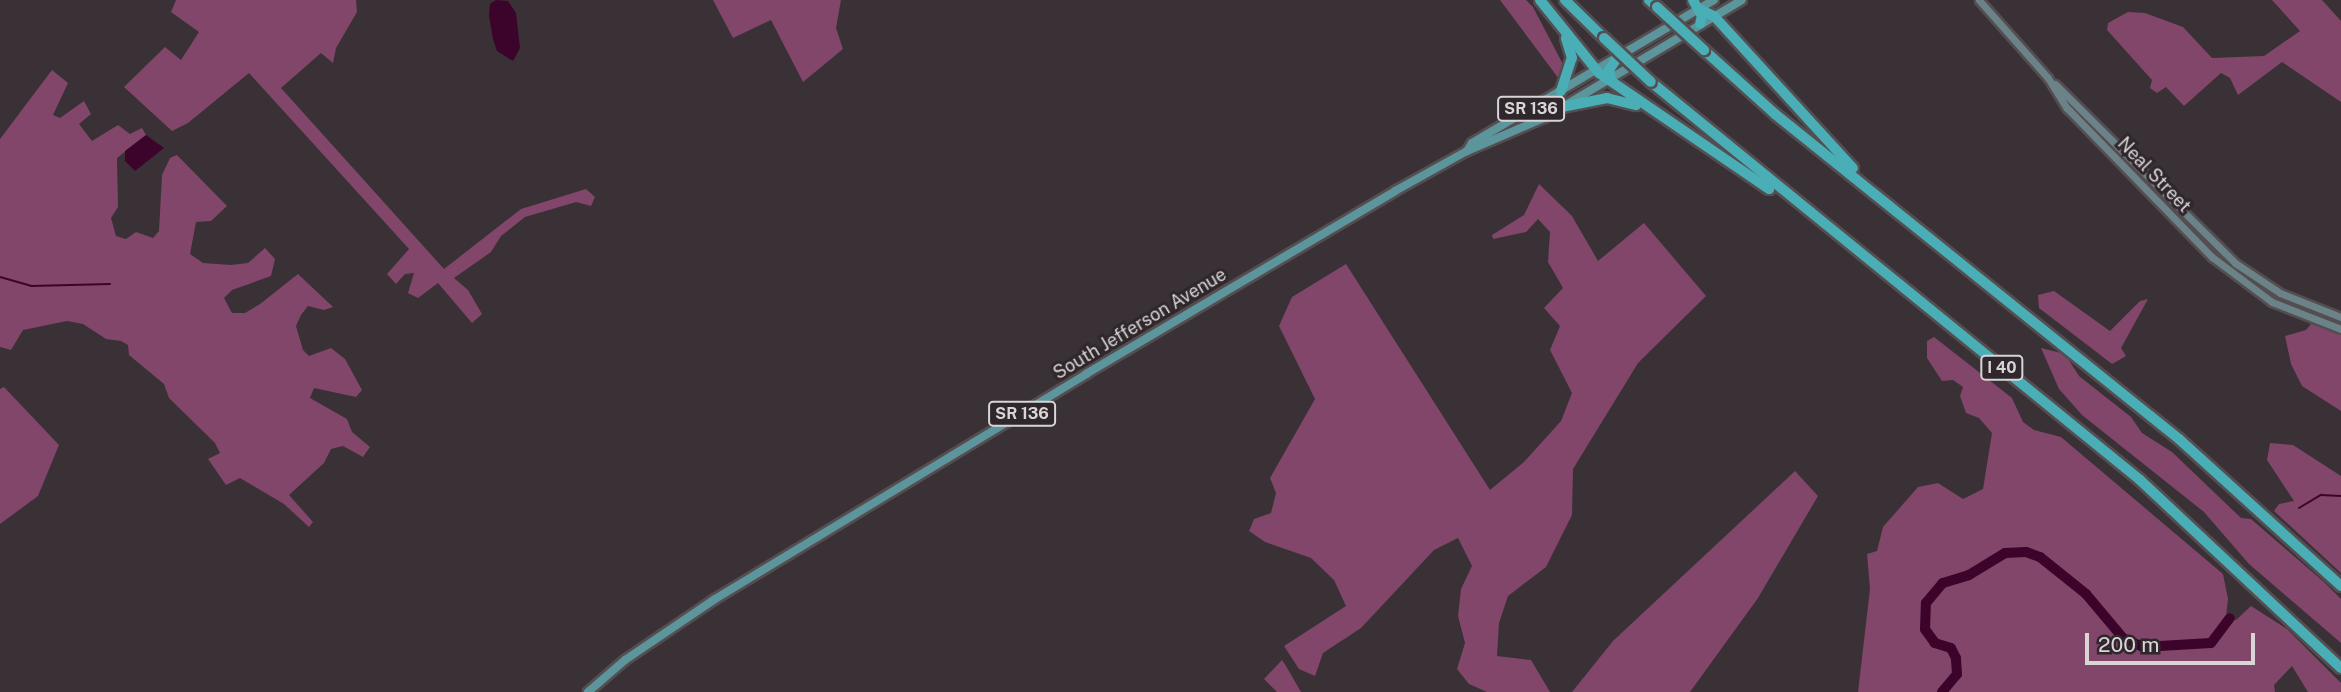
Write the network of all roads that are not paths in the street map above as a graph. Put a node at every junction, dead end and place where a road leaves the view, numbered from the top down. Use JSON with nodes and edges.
{"nodes":[{"id":1,"x":1540,"y":0,"type":"edge"},
{"id":2,"x":1565,"y":0,"type":"edge"},
{"id":3,"x":1714,"y":0,"type":"edge"},
{"id":4,"x":1742,"y":0,"type":"edge"},
{"id":5,"x":1979,"y":0,"type":"edge"},
{"id":6,"x":1653,"y":4,"type":"edge"},
{"id":7,"x":1696,"y":5,"type":"edge"},
{"id":8,"x":1714,"y":16,"type":"junction"},
{"id":9,"x":1555,"y":20,"type":"junction"},
{"id":10,"x":1700,"y":24,"type":"junction"},
{"id":11,"x":1618,"y":58,"type":"junction"},
{"id":12,"x":1597,"y":70,"type":"junction"},
{"id":13,"x":1611,"y":78,"type":"junction"},
{"id":14,"x":2048,"y":78,"type":"junction"},
{"id":15,"x":1561,"y":91,"type":"junction"},
{"id":16,"x":1562,"y":107,"type":"junction"},
{"id":17,"x":1661,"y":117,"type":"junction"},
{"id":18,"x":1467,"y":151,"type":"junction"},
{"id":19,"x":1885,"y":201,"type":"junction"},
{"id":20,"x":1833,"y":233,"type":"junction"},
{"id":21,"x":2341,"y":317,"type":"edge"},
{"id":22,"x":2341,"y":329,"type":"edge"},
{"id":23,"x":2341,"y":586,"type":"edge"},
{"id":24,"x":2341,"y":668,"type":"edge"},
{"id":25,"x":587,"y":692,"type":"edge"}],
"edges":[{"from":1,"to":9,"type":"highway"},
{"from":2,"to":20,"type":"highway","number":"I 40","bridge":true},
{"from":3,"to":7,"type":"main road","name":"South Jefferson Avenue","number":"SR 136"},
{"from":4,"to":8,"type":"main road","name":"South Jefferson Avenue","number":"SR 136"},
{"from":5,"to":14,"type":"main road","name":"Neal Street"},
{"from":6,"to":19,"type":"highway","bridge":true},
{"from":7,"to":8,"type":"highway"},
{"from":7,"to":10,"type":"highway"},
{"from":7,"to":11,"type":"main road","name":"South Jefferson Avenue","number":"SR 136"},
{"from":8,"to":10,"type":"main road","name":"South Jefferson Avenue","number":"SR 136"},
{"from":8,"to":19,"type":"highway"},
{"from":9,"to":12,"type":"highway"},
{"from":9,"to":15,"type":"highway"},
{"from":10,"to":13,"type":"main road","name":"South Jefferson Avenue","number":"SR 136"},
{"from":11,"to":12,"type":"main road","name":"South Jefferson Avenue","number":"SR 136"},
{"from":11,"to":13,"type":"highway"},
{"from":12,"to":13,"type":"highway"},
{"from":12,"to":15,"type":"main road","name":"South Jefferson Avenue","number":"SR 136"},
{"from":13,"to":16,"type":"main road","name":"South Jefferson Avenue","number":"SR 136"},
{"from":13,"to":17,"type":"highway"},
{"from":14,"to":21,"type":"main road"},
{"from":14,"to":22,"type":"main road","name":"Neal Street"},
{"from":15,"to":18,"type":"main road","name":"South Jefferson Avenue","number":"SR 136"},
{"from":16,"to":17,"type":"highway"},
{"from":16,"to":18,"type":"main road","name":"South Jefferson Avenue","number":"SR 136"},
{"from":17,"to":20,"type":"highway"},
{"from":18,"to":25,"type":"main road","name":"South Jefferson Avenue","number":"SR 136"},
{"from":19,"to":23,"type":"highway"},
{"from":20,"to":24,"type":"highway","number":"I 40"}]}
